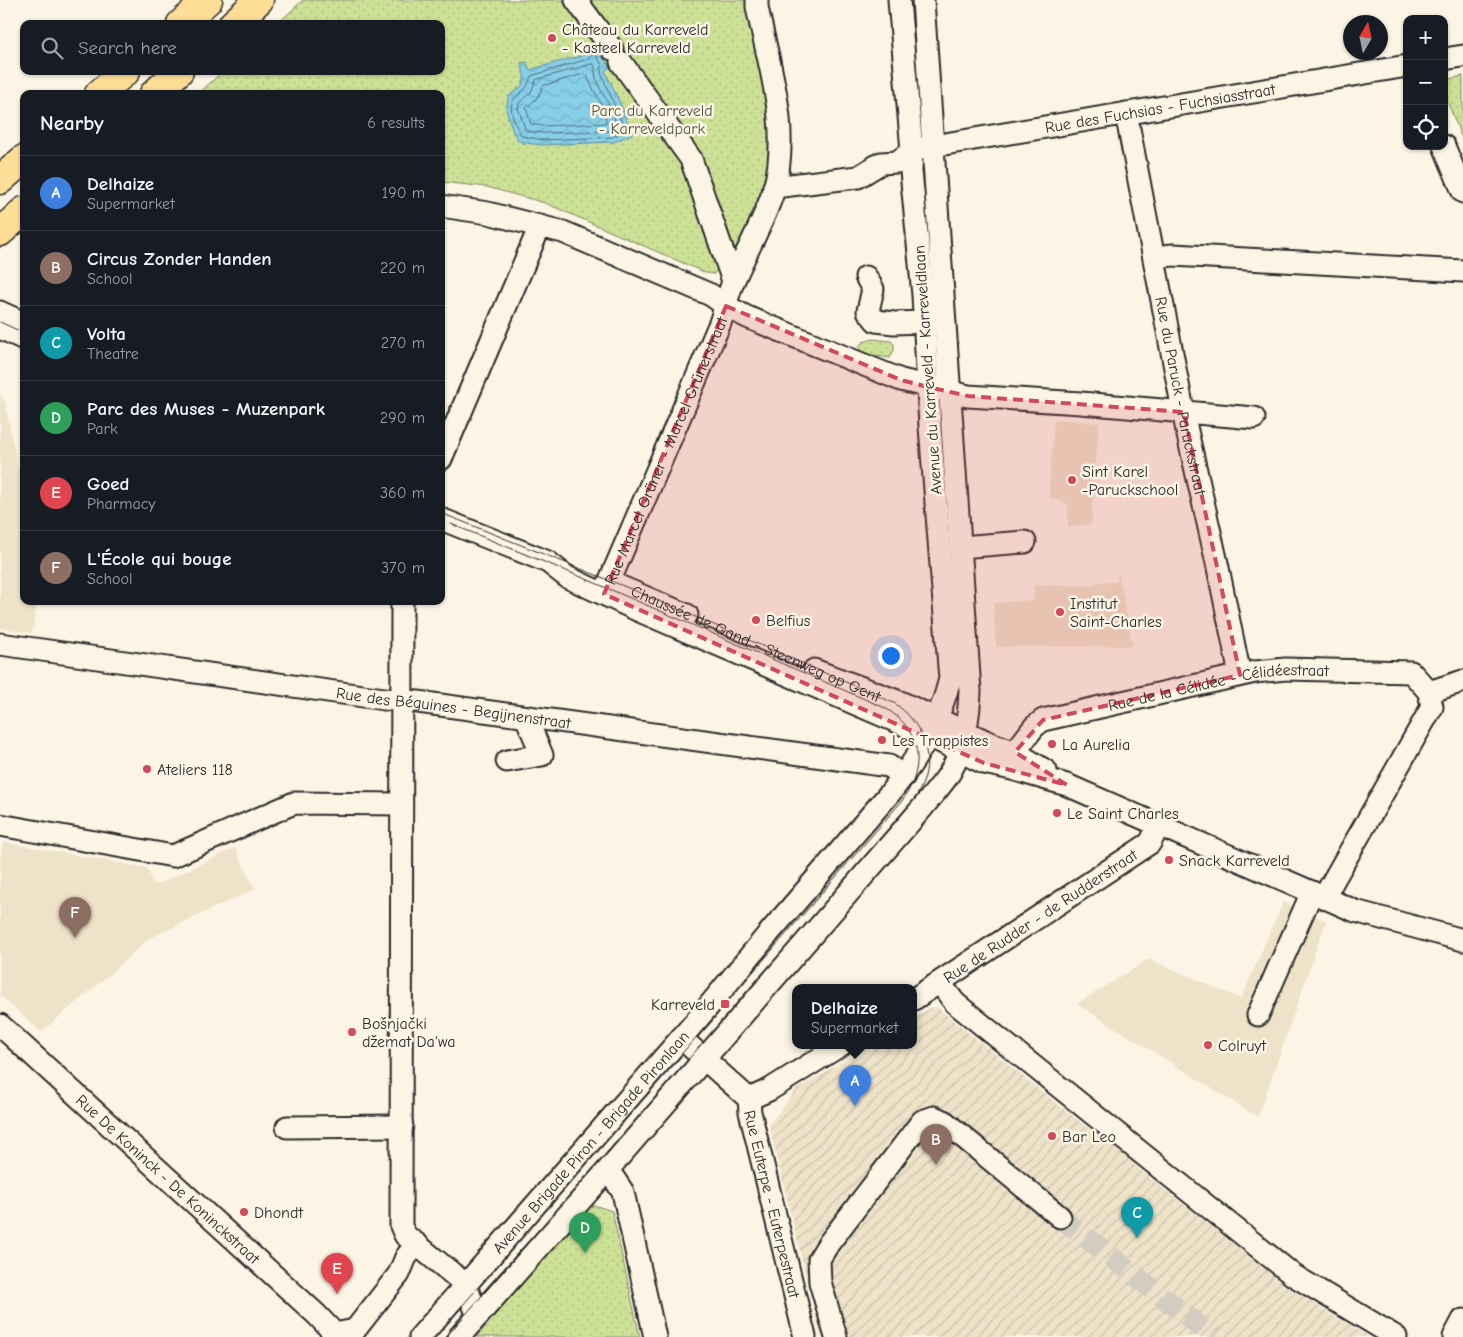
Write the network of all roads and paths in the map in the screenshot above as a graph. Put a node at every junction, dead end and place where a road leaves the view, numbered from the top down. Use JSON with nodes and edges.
{"nodes":[{"id":1,"x":208,"y":0,"type":"edge"},
{"id":2,"x":259,"y":0,"type":"edge"},
{"id":3,"x":576,"y":0,"type":"edge"},
{"id":4,"x":757,"y":0,"type":"edge"},
{"id":5,"x":899,"y":0,"type":"edge"},
{"id":6,"x":923,"y":0,"type":"edge"},
{"id":7,"x":186,"y":20,"type":"edge"},
{"id":8,"x":236,"y":20,"type":"edge"},
{"id":9,"x":1463,"y":56,"type":"edge"},
{"id":10,"x":1448,"y":58,"type":"edge"},
{"id":11,"x":1403,"y":67,"type":"edge"},
{"id":12,"x":121,"y":75,"type":"edge"},
{"id":13,"x":175,"y":75,"type":"edge"},
{"id":14,"x":104,"y":90,"type":"edge"},
{"id":15,"x":158,"y":90,"type":"edge"},
{"id":16,"x":1126,"y":113,"type":"junction"},
{"id":17,"x":933,"y":146,"type":"junction"},
{"id":18,"x":1446,"y":150,"type":"edge"},
{"id":19,"x":912,"y":151,"type":"junction"},
{"id":20,"x":20,"y":162,"type":"edge"},
{"id":21,"x":0,"y":180,"type":"edge"},
{"id":22,"x":774,"y":186,"type":"junction"},
{"id":23,"x":1463,"y":192,"type":"edge"},
{"id":24,"x":445,"y":207,"type":"edge"},
{"id":25,"x":20,"y":214,"type":"edge"},
{"id":26,"x":540,"y":226,"type":"junction"},
{"id":27,"x":0,"y":232,"type":"edge"},
{"id":28,"x":1154,"y":258,"type":"junction"},
{"id":29,"x":1463,"y":271,"type":"edge"},
{"id":30,"x":866,"y":278,"type":"dead end"},
{"id":31,"x":733,"y":281,"type":"junction"},
{"id":32,"x":726,"y":306,"type":"junction"},
{"id":33,"x":0,"y":312,"type":"edge"},
{"id":34,"x":20,"y":321,"type":"edge"},
{"id":35,"x":924,"y":322,"type":"junction"},
{"id":36,"x":0,"y":328,"type":"edge"},
{"id":37,"x":20,"y":337,"type":"edge"},
{"id":38,"x":928,"y":387,"type":"junction"},
{"id":39,"x":950,"y":391,"type":"junction"},
{"id":40,"x":1184,"y":412,"type":"junction"},
{"id":41,"x":1254,"y":418,"type":"dead end"},
{"id":42,"x":445,"y":449,"type":"edge"},
{"id":43,"x":445,"y":509,"type":"edge"},
{"id":44,"x":445,"y":521,"type":"edge"},
{"id":45,"x":1024,"y":542,"type":"dead end"},
{"id":46,"x":960,"y":547,"type":"junction"},
{"id":47,"x":606,"y":588,"type":"junction"},
{"id":48,"x":402,"y":605,"type":"edge"},
{"id":49,"x":0,"y":644,"type":"edge"},
{"id":50,"x":1240,"y":675,"type":"junction"},
{"id":51,"x":1463,"y":681,"type":"edge"},
{"id":52,"x":1429,"y":692,"type":"junction"},
{"id":53,"x":402,"y":700,"type":"junction"},
{"id":54,"x":526,"y":717,"type":"junction"},
{"id":55,"x":933,"y":728,"type":"junction"},
{"id":56,"x":962,"y":741,"type":"junction"},
{"id":57,"x":1015,"y":752,"type":"junction"},
{"id":58,"x":507,"y":761,"type":"dead end"},
{"id":59,"x":904,"y":776,"type":"junction"},
{"id":60,"x":1068,"y":785,"type":"junction"},
{"id":61,"x":401,"y":804,"type":"junction"},
{"id":62,"x":0,"y":825,"type":"edge"},
{"id":63,"x":1159,"y":825,"type":"junction"},
{"id":64,"x":1318,"y":895,"type":"junction"},
{"id":65,"x":1463,"y":940,"type":"edge"},
{"id":66,"x":940,"y":983,"type":"junction"},
{"id":67,"x":917,"y":997,"type":"edge"},
{"id":68,"x":1258,"y":1015,"type":"dead end"},
{"id":69,"x":0,"y":1025,"type":"edge"},
{"id":70,"x":682,"y":1038,"type":"junction"},
{"id":71,"x":835,"y":1049,"type":"edge"},
{"id":72,"x":705,"y":1059,"type":"junction"},
{"id":73,"x":749,"y":1100,"type":"junction"},
{"id":74,"x":402,"y":1126,"type":"junction"},
{"id":75,"x":287,"y":1127,"type":"dead end"},
{"id":76,"x":606,"y":1172,"type":"junction"},
{"id":77,"x":1060,"y":1217,"type":"tunnel mouth"},
{"id":78,"x":417,"y":1244,"type":"junction"},
{"id":79,"x":465,"y":1284,"type":"junction"},
{"id":80,"x":478,"y":1316,"type":"junction"},
{"id":81,"x":1463,"y":1320,"type":"edge"},
{"id":82,"x":334,"y":1335,"type":"edge"},
{"id":83,"x":420,"y":1337,"type":"edge"},
{"id":84,"x":459,"y":1337,"type":"edge"},
{"id":85,"x":655,"y":1337,"type":"edge"},
{"id":86,"x":805,"y":1337,"type":"edge"},
{"id":87,"x":836,"y":1337,"type":"edge"},
{"id":88,"x":1396,"y":1337,"type":"edge"},
{"id":89,"x":1454,"y":1337,"type":"edge"}],
"edges":[{"from":1,"to":7,"type":"main road"},
{"from":2,"to":8,"type":"main road"},
{"from":3,"to":31,"type":"street"},
{"from":4,"to":22,"type":"street","name":"Rue Marcel Grüner - Marcel Grünerstraat"},
{"from":5,"to":19,"type":"street","name":"Avenue du Karreveld - Karreveldlaan"},
{"from":6,"to":17,"type":"street","name":"Avenue du Karreveld - Karreveldlaan"},
{"from":9,"to":10,"type":"street"},
{"from":11,"to":16,"type":"street","name":"Rue des Fuchsias - Fuchsiasstraat"},
{"from":12,"to":14,"type":"main road"},
{"from":13,"to":15,"type":"main road"},
{"from":16,"to":17,"type":"street","name":"Rue des Fuchsias - Fuchsiasstraat"},
{"from":16,"to":28,"type":"street","name":"Rue du Paruck - Paruckstraat"},
{"from":17,"to":19,"type":"street","name":"Rue des Fuchsias - Fuchsiasstraat"},
{"from":17,"to":39,"type":"street","name":"Avenue du Karreveld - Karreveldlaan"},
{"from":18,"to":23,"type":"street"},
{"from":19,"to":22,"type":"street","name":"Rue des Fuchsias - Fuchsiasstraat"},
{"from":19,"to":35,"type":"street","name":"Avenue du Karreveld - Karreveldlaan"},
{"from":20,"to":21,"type":"main road"},
{"from":22,"to":31,"type":"street","name":"Rue Marcel Grüner - Marcel Grünerstraat"},
{"from":24,"to":26,"type":"street"},
{"from":25,"to":27,"type":"main road"},
{"from":26,"to":32,"type":"street"},
{"from":26,"to":42,"type":"street"},
{"from":28,"to":29,"type":"street"},
{"from":28,"to":40,"type":"street","name":"Rue du Paruck - Paruckstraat"},
{"from":30,"to":35,"type":"street"},
{"from":31,"to":32,"type":"street","name":"Rue Marcel Grüner - Marcel Grünerstraat"},
{"from":32,"to":38,"type":"street"},
{"from":32,"to":47,"type":"street","name":"Rue Marcel Grüner - Marcel Grünerstraat"},
{"from":33,"to":34,"type":"street"},
{"from":35,"to":38,"type":"street","name":"Avenue du Karreveld - Karreveldlaan"},
{"from":36,"to":37,"type":"street"},
{"from":38,"to":39,"type":"street"},
{"from":38,"to":55,"type":"street","name":"Avenue du Karreveld - Karreveldlaan"},
{"from":39,"to":40,"type":"street"},
{"from":39,"to":46,"type":"street","name":"Avenue du Karreveld - Karreveldlaan"},
{"from":40,"to":41,"type":"street"},
{"from":40,"to":50,"type":"street","name":"Rue du Paruck - Paruckstraat"},
{"from":43,"to":47,"type":"street","name":"Chaussée de Gand - Steenweg op Gent"},
{"from":44,"to":47,"type":"street","name":"Chaussée de Gand - Steenweg op Gent"},
{"from":45,"to":46,"type":"street"},
{"from":46,"to":56,"type":"street","name":"Avenue du Karreveld - Karreveldlaan"},
{"from":47,"to":55,"type":"street","name":"Chaussée de Gand - Steenweg op Gent"},
{"from":48,"to":53,"type":"street"},
{"from":49,"to":53,"type":"street","name":"Rue des Béguines - Begijnenstraat"},
{"from":50,"to":52,"type":"street","name":"Rue de la Célidée - Célidéestraat"},
{"from":50,"to":57,"type":"street","name":"Rue de la Célidée - Célidéestraat"},
{"from":51,"to":52,"type":"street"},
{"from":52,"to":64,"type":"street"},
{"from":53,"to":54,"type":"street","name":"Rue des Béguines - Begijnenstraat"},
{"from":53,"to":61,"type":"street"},
{"from":54,"to":58,"type":"street"},
{"from":54,"to":59,"type":"street","name":"Rue des Béguines - Begijnenstraat"},
{"from":55,"to":56,"type":"street","name":"Chaussée de Gand - Steenweg op Gent"},
{"from":55,"to":59,"type":"street","name":"Avenue Brigade Piron - Brigade Pironlaan"},
{"from":56,"to":57,"type":"street","name":"Chaussée de Gand - Steenweg op Gent"},
{"from":56,"to":60,"type":"street","name":"Chaussée de Gand - Steenweg op Gent"},
{"from":56,"to":72,"type":"street","name":"Avenue Brigade Piron - Brigade Pironlaan"},
{"from":57,"to":60,"type":"street","name":"Chaussée de Gand - Steenweg op Gent"},
{"from":59,"to":70,"type":"street","name":"Avenue Brigade Piron - Brigade Pironlaan"},
{"from":60,"to":63,"type":"street","name":"Chaussée de Gand - Steenweg op Gent"},
{"from":61,"to":62,"type":"street"},
{"from":61,"to":74,"type":"street"},
{"from":63,"to":64,"type":"street","name":"Chaussée de Gand - Steenweg op Gent"},
{"from":63,"to":66,"type":"street","name":"Rue de Rudder - de Rudderstraat"},
{"from":64,"to":65,"type":"street","name":"Chaussée de Gand - Steenweg op Gent"},
{"from":64,"to":68,"type":"street"},
{"from":66,"to":67,"type":"street","name":"Rue de Rudder - de Rudderstraat"},
{"from":66,"to":88,"type":"street"},
{"from":69,"to":82,"type":"street","name":"Rue De Koninck - De Koninckstraat"},
{"from":70,"to":72,"type":"street","name":"Rue Euterpe - Euterpestraat"},
{"from":70,"to":79,"type":"street","name":"Avenue Brigade Piron - Brigade Pironlaan"},
{"from":71,"to":73,"type":"street"},
{"from":72,"to":73,"type":"street","name":"Rue Euterpe - Euterpestraat"},
{"from":72,"to":76,"type":"street","name":"Avenue Brigade Piron - Brigade Pironlaan"},
{"from":73,"to":86,"type":"street","name":"Rue Euterpe - Euterpestraat"},
{"from":74,"to":75,"type":"street"},
{"from":74,"to":78,"type":"street"},
{"from":76,"to":80,"type":"street","name":"Avenue Brigade Piron - Brigade Pironlaan"},
{"from":76,"to":85,"type":"street"},
{"from":77,"to":87,"type":"street"},
{"from":78,"to":79,"type":"street"},
{"from":78,"to":82,"type":"street"},
{"from":79,"to":80,"type":"street"},
{"from":79,"to":83,"type":"street","name":"Avenue Brigade Piron - Brigade Pironlaan"},
{"from":80,"to":84,"type":"street","name":"Avenue Brigade Piron - Brigade Pironlaan"},
{"from":81,"to":89,"type":"street"}]}
